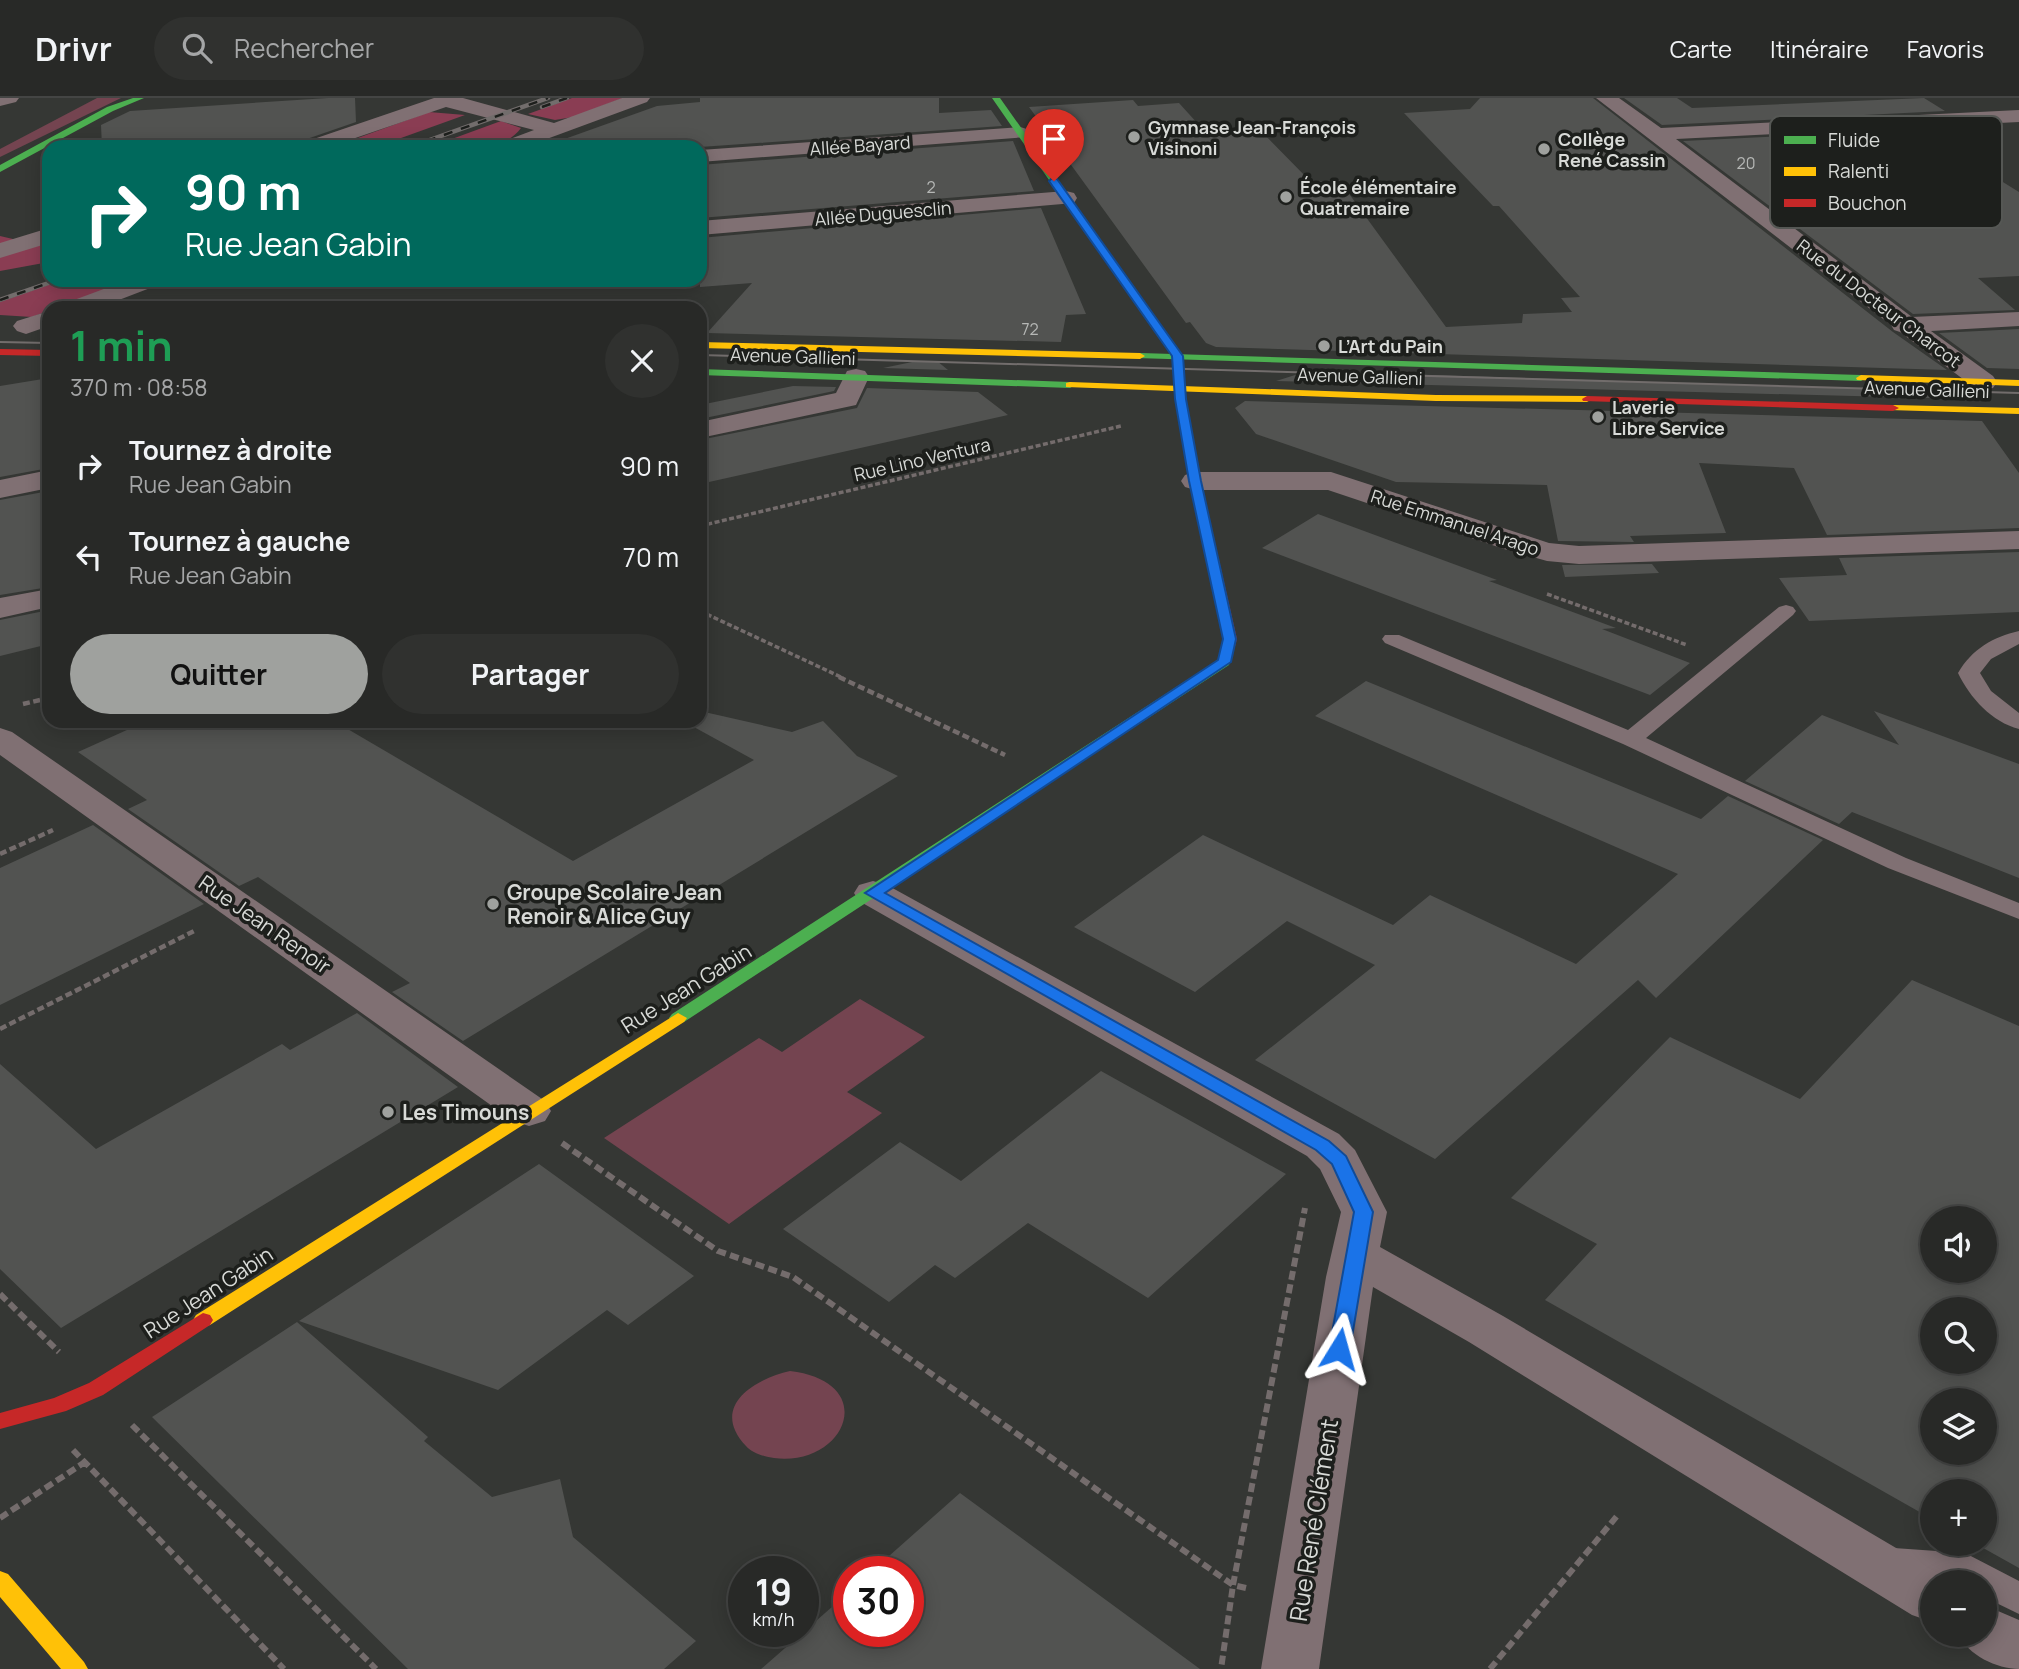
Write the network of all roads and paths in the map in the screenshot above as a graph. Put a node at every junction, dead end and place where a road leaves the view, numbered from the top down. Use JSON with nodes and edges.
{"nodes":[{"id":1,"x":9,"y":98,"type":"edge"},
{"id":2,"x":140,"y":98,"type":"edge"},
{"id":3,"x":640,"y":98,"type":"edge"},
{"id":4,"x":996,"y":98,"type":"edge"},
{"id":5,"x":1606,"y":98,"type":"edge"},
{"id":6,"x":449,"y":99,"type":"edge"},
{"id":7,"x":0,"y":100,"type":"edge"},
{"id":8,"x":1770,"y":128,"type":"edge"},
{"id":9,"x":555,"y":129,"type":"junction"},
{"id":10,"x":1020,"y":133,"type":"junction"},
{"id":11,"x":1658,"y":134,"type":"junction"},
{"id":12,"x":53,"y":140,"type":"edge"},
{"id":13,"x":329,"y":140,"type":"edge"},
{"id":14,"x":525,"y":140,"type":"edge"},
{"id":15,"x":42,"y":146,"type":"edge"},
{"id":16,"x":707,"y":155,"type":"edge"},
{"id":17,"x":0,"y":169,"type":"edge"},
{"id":18,"x":1066,"y":198,"type":"junction"},
{"id":19,"x":1770,"y":221,"type":"edge"},
{"id":20,"x":707,"y":227,"type":"edge"},
{"id":21,"x":1779,"y":228,"type":"edge"},
{"id":22,"x":42,"y":237,"type":"edge"},
{"id":23,"x":0,"y":251,"type":"edge"},
{"id":24,"x":131,"y":287,"type":"edge"},
{"id":25,"x":94,"y":301,"type":"edge"},
{"id":26,"x":2019,"y":319,"type":"edge"},
{"id":27,"x":1903,"y":325,"type":"junction"},
{"id":28,"x":707,"y":345,"type":"edge"},
{"id":29,"x":42,"y":353,"type":"edge"},
{"id":30,"x":4,"y":354,"type":"edge"},
{"id":31,"x":1177,"y":356,"type":"junction"},
{"id":32,"x":707,"y":372,"type":"edge"},
{"id":33,"x":856,"y":377,"type":"junction"},
{"id":34,"x":1984,"y":382,"type":"junction"},
{"id":35,"x":2019,"y":383,"type":"edge"},
{"id":36,"x":1180,"y":390,"type":"junction"},
{"id":37,"x":2019,"y":411,"type":"edge"},
{"id":38,"x":1125,"y":426,"type":"dead end"},
{"id":39,"x":707,"y":429,"type":"edge"},
{"id":40,"x":42,"y":480,"type":"edge"},
{"id":41,"x":1195,"y":481,"type":"junction"},
{"id":42,"x":0,"y":489,"type":"edge"},
{"id":43,"x":707,"y":524,"type":"edge"},
{"id":44,"x":2019,"y":540,"type":"edge"},
{"id":45,"x":42,"y":599,"type":"edge"},
{"id":46,"x":0,"y":608,"type":"edge"},
{"id":47,"x":1786,"y":611,"type":"dead end"},
{"id":48,"x":707,"y":614,"type":"edge"},
{"id":49,"x":2019,"y":637,"type":"edge"},
{"id":50,"x":1392,"y":639,"type":"dead end"},
{"id":51,"x":42,"y":702,"type":"edge"},
{"id":52,"x":9,"y":722,"type":"edge"},
{"id":53,"x":2019,"y":722,"type":"edge"},
{"id":54,"x":1631,"y":739,"type":"junction"},
{"id":55,"x":1050,"y":777,"type":"junction"},
{"id":56,"x":873,"y":893,"type":"junction"},
{"id":57,"x":241,"y":907,"type":"junction"},
{"id":58,"x":2019,"y":912,"type":"edge"},
{"id":59,"x":0,"y":1029,"type":"edge"},
{"id":60,"x":529,"y":1111,"type":"junction"},
{"id":61,"x":1354,"y":1254,"type":"junction"},
{"id":62,"x":0,"y":1294,"type":"edge"},
{"id":63,"x":96,"y":1389,"type":"junction"},
{"id":64,"x":35,"y":1412,"type":"junction"},
{"id":65,"x":0,"y":1421,"type":"edge"},
{"id":66,"x":85,"y":1462,"type":"junction"},
{"id":67,"x":1617,"y":1516,"type":"dead end"},
{"id":68,"x":0,"y":1518,"type":"edge"},
{"id":69,"x":1869,"y":1561,"type":"junction"},
{"id":70,"x":0,"y":1581,"type":"edge"},
{"id":71,"x":1920,"y":1591,"type":"edge"},
{"id":72,"x":2019,"y":1599,"type":"edge"},
{"id":73,"x":1997,"y":1636,"type":"edge"},
{"id":74,"x":2019,"y":1649,"type":"edge"},
{"id":75,"x":76,"y":1669,"type":"edge"},
{"id":76,"x":284,"y":1669,"type":"edge"},
{"id":77,"x":376,"y":1669,"type":"edge"},
{"id":78,"x":1221,"y":1669,"type":"edge"},
{"id":79,"x":1290,"y":1669,"type":"edge"},
{"id":80,"x":1490,"y":1669,"type":"edge"}],
"edges":[{"from":1,"to":7,"type":"street"},
{"from":2,"to":12,"type":"main road"},
{"from":3,"to":9,"type":"street"},
{"from":4,"to":10,"type":"main road"},
{"from":5,"to":11,"type":"street","name":"Rue du Docteur Charcot"},
{"from":6,"to":9,"type":"street"},
{"from":6,"to":13,"type":"street"},
{"from":8,"to":11,"type":"street"},
{"from":9,"to":14,"type":"street"},
{"from":10,"to":16,"type":"street","name":"Allée Bayard"},
{"from":10,"to":18,"type":"main road"},
{"from":11,"to":19,"type":"street","name":"Rue du Docteur Charcot"},
{"from":15,"to":17,"type":"main road"},
{"from":18,"to":20,"type":"street","name":"Allée Duguesclin"},
{"from":18,"to":31,"type":"main road"},
{"from":21,"to":27,"type":"street","name":"Rue du Docteur Charcot"},
{"from":22,"to":23,"type":"street"},
{"from":24,"to":25,"type":"street"},
{"from":26,"to":27,"type":"street"},
{"from":27,"to":34,"type":"street","name":"Rue du Docteur Charcot"},
{"from":28,"to":31,"type":"main road","name":"Avenue Gallieni"},
{"from":29,"to":30,"type":"main road"},
{"from":31,"to":34,"type":"main road","name":"Avenue Gallieni"},
{"from":31,"to":36,"type":"main road"},
{"from":32,"to":33,"type":"main road","name":"Avenue Gallieni"},
{"from":33,"to":36,"type":"main road","name":"Avenue Gallieni"},
{"from":33,"to":39,"type":"street"},
{"from":34,"to":35,"type":"main road","name":"Avenue Gallieni"},
{"from":36,"to":37,"type":"main road","name":"Avenue Gallieni"},
{"from":36,"to":41,"type":"main road"},
{"from":38,"to":43,"type":"path","name":"Rue Lino Ventura"},
{"from":40,"to":42,"type":"street"},
{"from":41,"to":44,"type":"street","name":"Rue Emmanuel Arago"},
{"from":41,"to":55,"type":"main road","name":"Rue Jean Gabin"},
{"from":45,"to":46,"type":"street"},
{"from":47,"to":54,"type":"lane"},
{"from":48,"to":55,"type":"path"},
{"from":49,"to":53,"type":"lane"},
{"from":50,"to":54,"type":"lane"},
{"from":51,"to":52,"type":"path"},
{"from":52,"to":57,"type":"street","name":"Rue Jean Renoir"},
{"from":54,"to":58,"type":"lane"},
{"from":55,"to":56,"type":"main road","name":"Rue Jean Gabin"},
{"from":56,"to":60,"type":"main road","name":"Rue Jean Gabin"},
{"from":56,"to":61,"type":"street","name":"Rue René Clément"},
{"from":57,"to":59,"type":"path"},
{"from":57,"to":60,"type":"street","name":"Rue Jean Renoir"},
{"from":60,"to":63,"type":"main road","name":"Rue Jean Gabin"},
{"from":60,"to":78,"type":"path"},
{"from":61,"to":69,"type":"street"},
{"from":61,"to":79,"type":"street","name":"Rue René Clément"},
{"from":62,"to":63,"type":"path"},
{"from":63,"to":64,"type":"main road","name":"Rue Jean Gabin"},
{"from":63,"to":77,"type":"path"},
{"from":64,"to":65,"type":"main road","name":"Rue Jean Gabin"},
{"from":64,"to":66,"type":"path"},
{"from":66,"to":68,"type":"path"},
{"from":66,"to":76,"type":"path"},
{"from":67,"to":80,"type":"path"},
{"from":69,"to":71,"type":"street"},
{"from":69,"to":72,"type":"lane"},
{"from":70,"to":75,"type":"main road"},
{"from":73,"to":74,"type":"street"}]}
